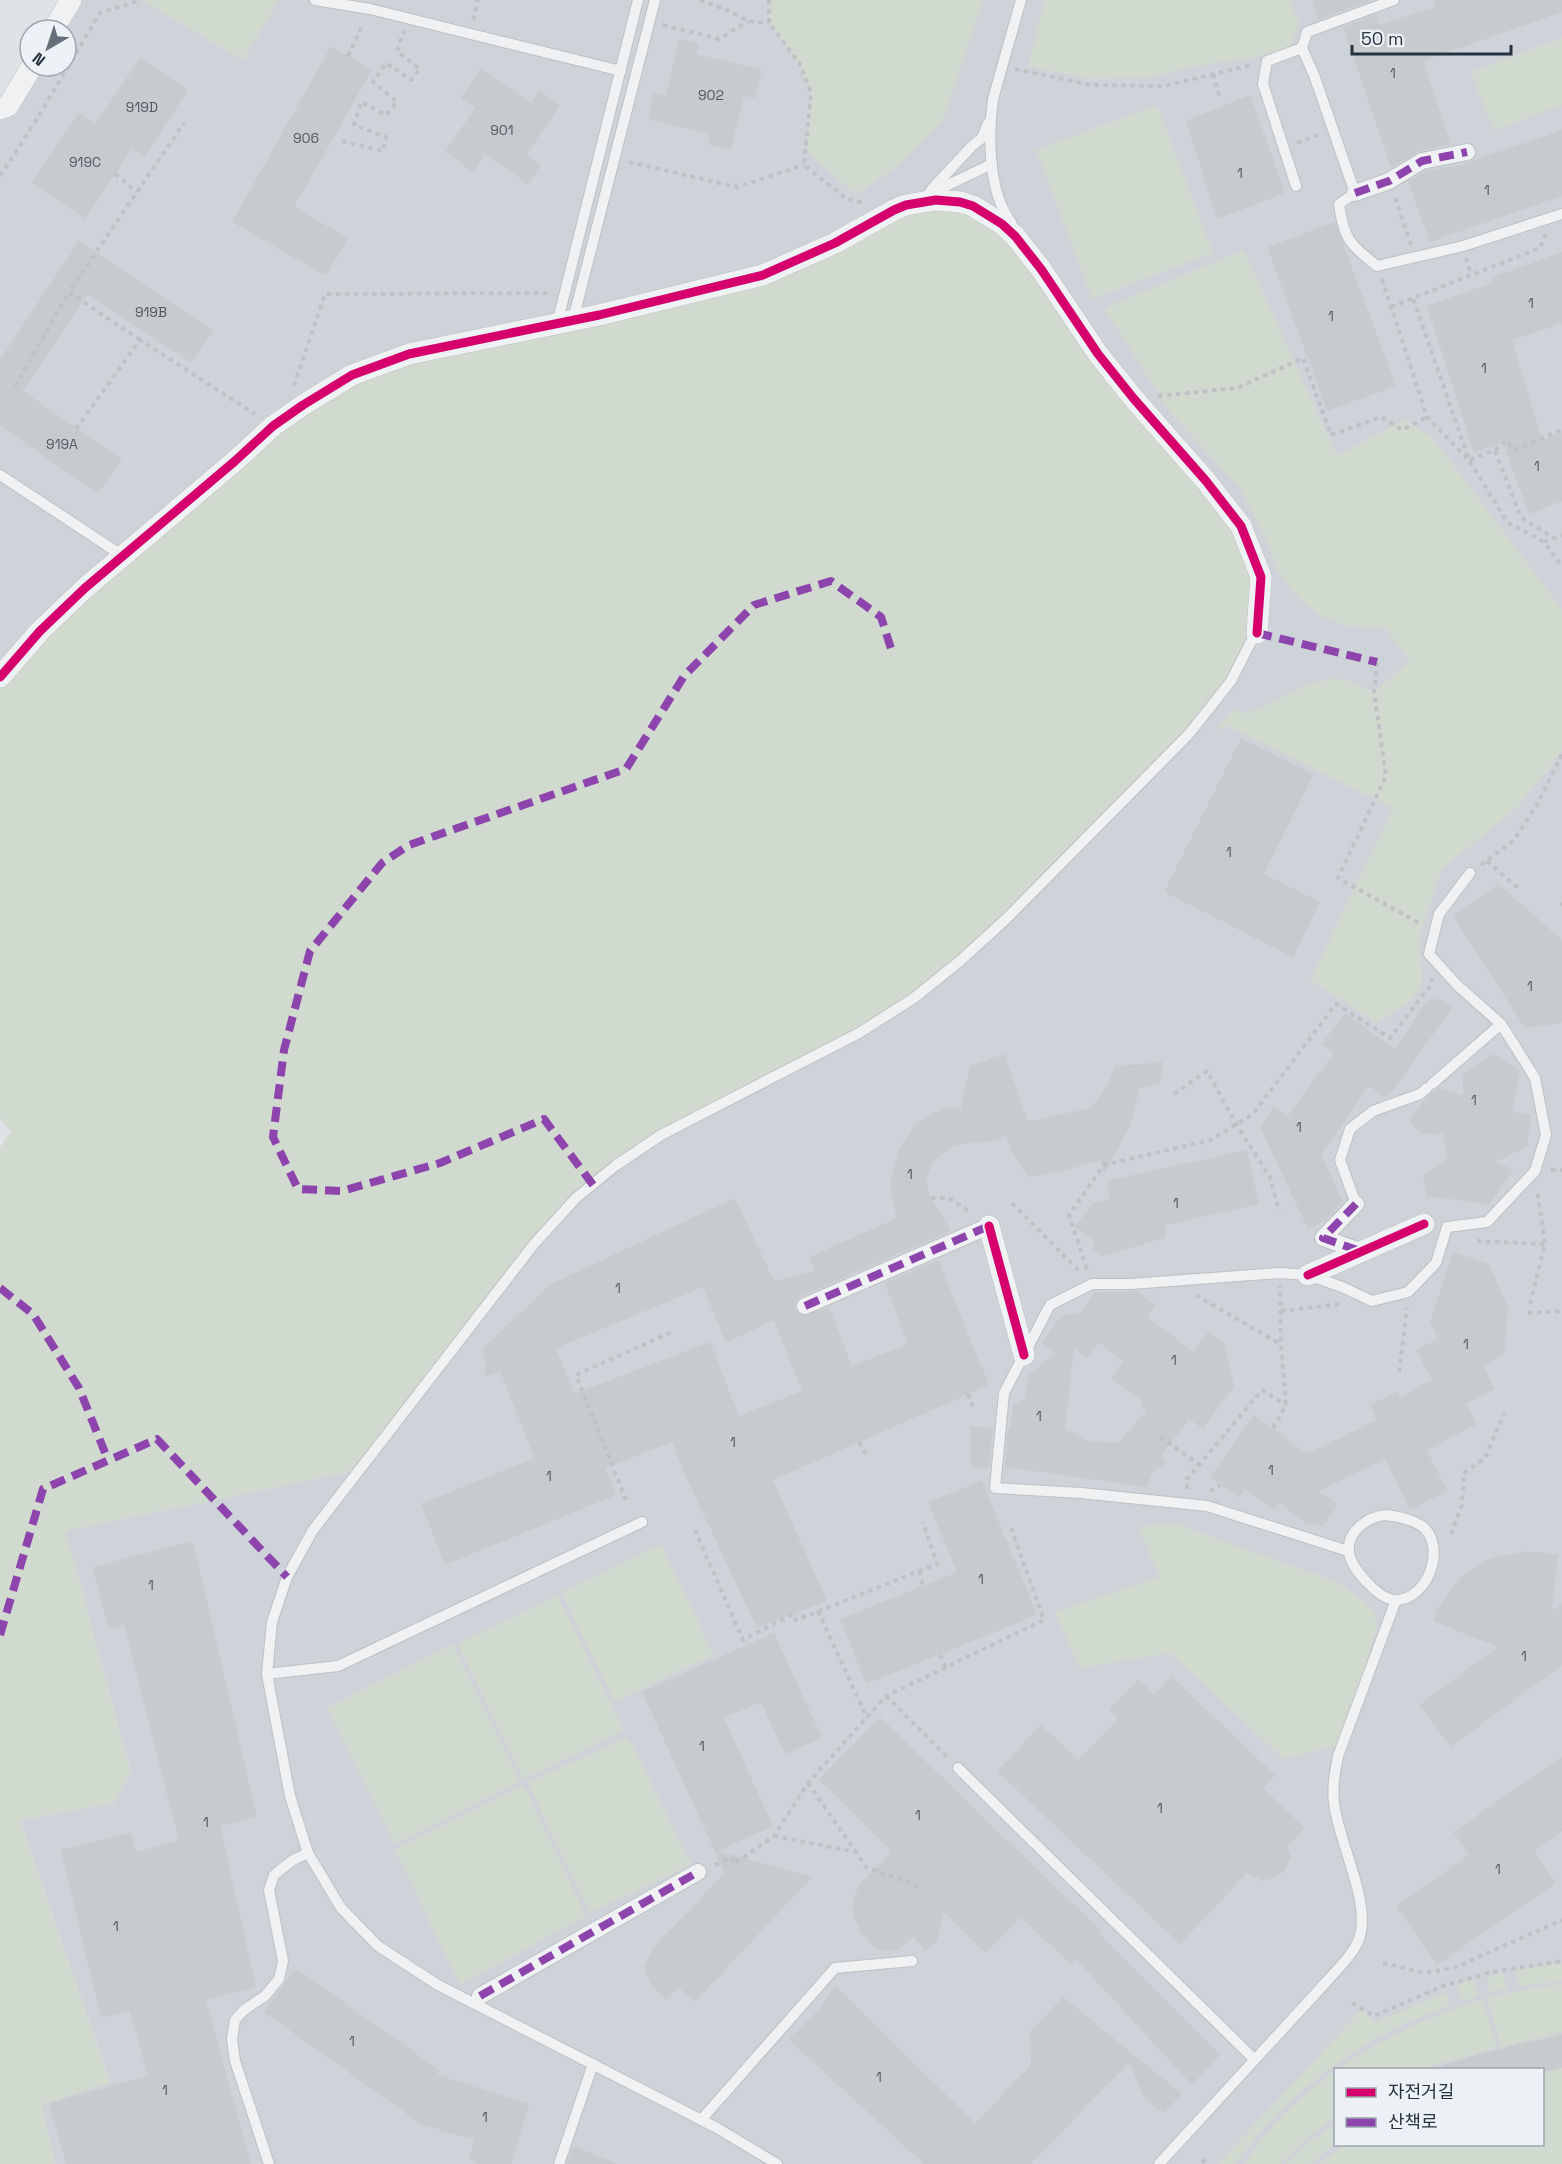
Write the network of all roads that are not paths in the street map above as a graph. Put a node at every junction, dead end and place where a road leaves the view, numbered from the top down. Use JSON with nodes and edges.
{"nodes":[{"id":1,"x":71,"y":0,"type":"edge"},
{"id":2,"x":315,"y":0,"type":"edge"},
{"id":3,"x":639,"y":0,"type":"edge"},
{"id":4,"x":654,"y":0,"type":"edge"},
{"id":5,"x":1022,"y":0,"type":"edge"},
{"id":6,"x":1394,"y":0,"type":"edge"},
{"id":7,"x":60,"y":18,"type":"edge"},
{"id":8,"x":1302,"y":48,"type":"junction"},
{"id":9,"x":621,"y":71,"type":"junction"},
{"id":10,"x":25,"y":78,"type":"edge"},
{"id":11,"x":0,"y":109,"type":"edge"},
{"id":12,"x":991,"y":114,"type":"junction"},
{"id":13,"x":1467,"y":152,"type":"dead end"},
{"id":14,"x":992,"y":164,"type":"junction"},
{"id":15,"x":1296,"y":186,"type":"dead end"},
{"id":16,"x":1355,"y":193,"type":"junction"},
{"id":17,"x":900,"y":208,"type":"junction"},
{"id":18,"x":1562,"y":214,"type":"edge"},
{"id":19,"x":1041,"y":269,"type":"junction"},
{"id":20,"x":689,"y":295,"type":"joint"},
{"id":21,"x":599,"y":315,"type":"joint"},
{"id":22,"x":565,"y":322,"type":"junction"},
{"id":23,"x":409,"y":354,"type":"joint"},
{"id":24,"x":0,"y":475,"type":"edge"},
{"id":25,"x":123,"y":556,"type":"junction"},
{"id":26,"x":0,"y":677,"type":"edge"},
{"id":27,"x":1470,"y":873,"type":"road end"},
{"id":28,"x":1501,"y":1024,"type":"junction"},
{"id":29,"x":1356,"y":1204,"type":"joint"},
{"id":30,"x":1424,"y":1224,"type":"dead end"},
{"id":31,"x":989,"y":1226,"type":"joint"},
{"id":32,"x":1360,"y":1251,"type":"junction"},
{"id":33,"x":1308,"y":1275,"type":"junction"},
{"id":34,"x":805,"y":1306,"type":"dead end"},
{"id":35,"x":1024,"y":1355,"type":"junction"},
{"id":36,"x":642,"y":1522,"type":"dead end"},
{"id":37,"x":1348,"y":1551,"type":"junction"},
{"id":38,"x":1396,"y":1600,"type":"junction"},
{"id":39,"x":267,"y":1674,"type":"junction"},
{"id":40,"x":958,"y":1768,"type":"road end"},
{"id":41,"x":308,"y":1853,"type":"junction"},
{"id":42,"x":698,"y":1872,"type":"road end"},
{"id":43,"x":912,"y":1961,"type":"dead end"},
{"id":44,"x":480,"y":1996,"type":"dead end"},
{"id":45,"x":1254,"y":2059,"type":"junction"},
{"id":46,"x":593,"y":2064,"type":"junction"},
{"id":47,"x":701,"y":2120,"type":"junction"},
{"id":48,"x":269,"y":2164,"type":"edge"},
{"id":49,"x":559,"y":2164,"type":"edge"},
{"id":50,"x":777,"y":2164,"type":"edge"},
{"id":51,"x":1159,"y":2164,"type":"edge"}],
"edges":[{"from":1,"to":7,"type":"street"},
{"from":2,"to":9,"type":"lane"},
{"from":3,"to":9,"type":"lane"},
{"from":4,"to":22,"type":"lane"},
{"from":5,"to":12,"type":"lane"},
{"from":6,"to":8,"type":"lane"},
{"from":8,"to":15,"type":"lane"},
{"from":8,"to":16,"type":"lane"},
{"from":9,"to":22,"type":"lane"},
{"from":10,"to":11,"type":"street"},
{"from":12,"to":14,"type":"lane"},
{"from":12,"to":17,"type":"lane"},
{"from":13,"to":16,"type":"street"},
{"from":14,"to":17,"type":"lane"},
{"from":14,"to":19,"type":"lane"},
{"from":16,"to":18,"type":"lane"},
{"from":17,"to":19,"type":"street"},
{"from":17,"to":20,"type":"lane"},
{"from":19,"to":39,"type":"lane"},
{"from":20,"to":21,"type":"street"},
{"from":21,"to":22,"type":"lane"},
{"from":22,"to":23,"type":"street"},
{"from":23,"to":25,"type":"lane"},
{"from":24,"to":25,"type":"lane"},
{"from":25,"to":26,"type":"lane"},
{"from":27,"to":28,"type":"lane"},
{"from":28,"to":29,"type":"lane"},
{"from":28,"to":33,"type":"lane"},
{"from":29,"to":32,"type":"street"},
{"from":30,"to":32,"type":"street"},
{"from":31,"to":34,"type":"street"},
{"from":31,"to":35,"type":"street"},
{"from":32,"to":33,"type":"street"},
{"from":33,"to":35,"type":"lane"},
{"from":35,"to":37,"type":"lane"},
{"from":36,"to":39,"type":"lane"},
{"from":37,"to":38,"type":"lane"},
{"from":37,"to":38,"type":"lane"},
{"from":38,"to":45,"type":"lane"},
{"from":39,"to":41,"type":"lane"},
{"from":40,"to":45,"type":"lane"},
{"from":41,"to":46,"type":"lane"},
{"from":41,"to":48,"type":"lane"},
{"from":42,"to":44,"type":"street"},
{"from":43,"to":47,"type":"lane"},
{"from":45,"to":51,"type":"lane"},
{"from":46,"to":47,"type":"lane"},
{"from":46,"to":49,"type":"lane"},
{"from":47,"to":50,"type":"lane"}]}
